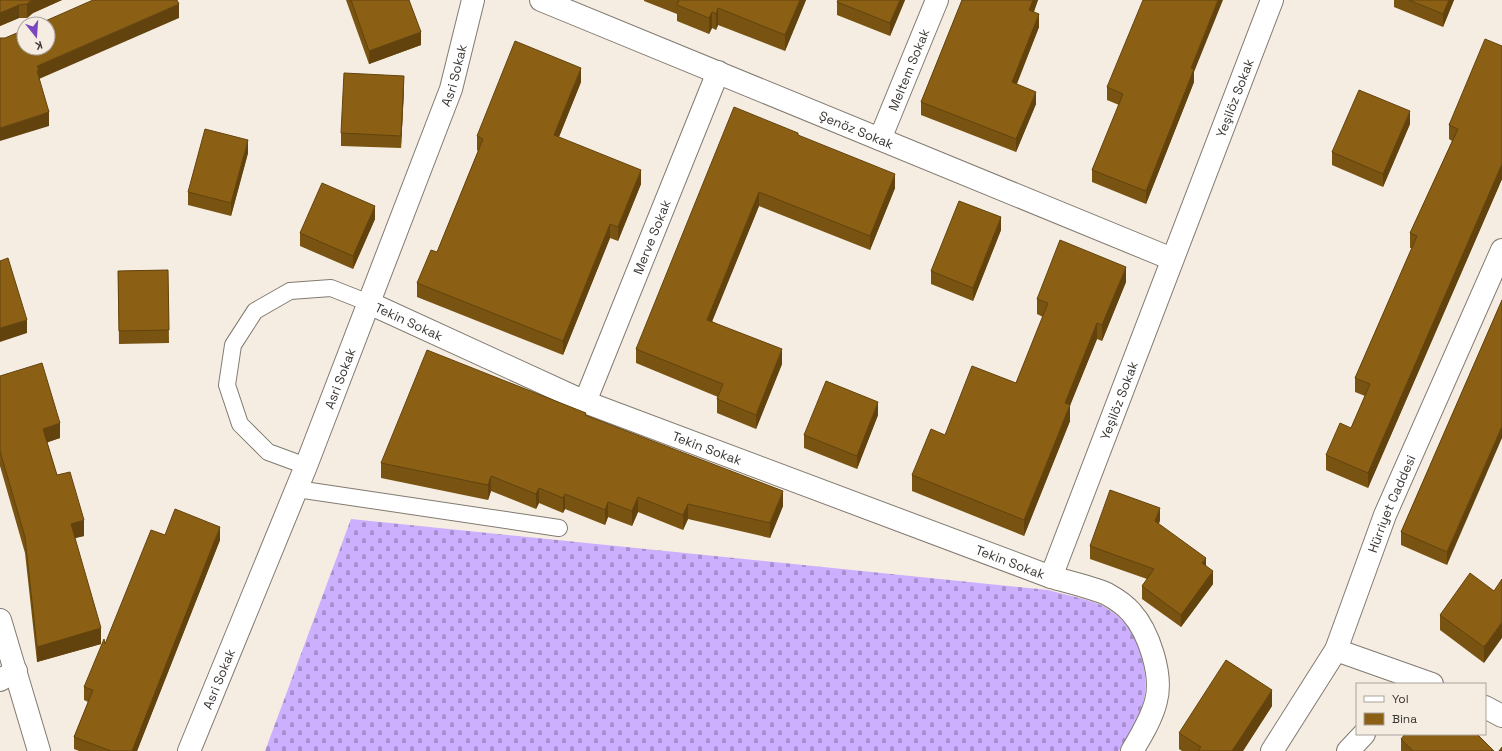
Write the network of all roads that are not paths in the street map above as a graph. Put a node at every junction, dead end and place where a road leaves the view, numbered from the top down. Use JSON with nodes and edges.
{"nodes":[{"id":1,"x":473,"y":0,"type":"edge"},
{"id":2,"x":541,"y":0,"type":"edge"},
{"id":3,"x":937,"y":0,"type":"edge"},
{"id":4,"x":1272,"y":0,"type":"edge"},
{"id":5,"x":718,"y":72,"type":"junction"},
{"id":6,"x":880,"y":139,"type":"junction"},
{"id":7,"x":1502,"y":250,"type":"edge"},
{"id":8,"x":1172,"y":259,"type":"junction"},
{"id":9,"x":369,"y":303,"type":"junction"},
{"id":10,"x":585,"y":402,"type":"junction"},
{"id":11,"x":306,"y":466,"type":"junction"},
{"id":12,"x":297,"y":489,"type":"junction"},
{"id":13,"x":559,"y":528,"type":"dead end"},
{"id":14,"x":1051,"y":577,"type":"junction"},
{"id":15,"x":0,"y":620,"type":"edge"},
{"id":16,"x":1336,"y":650,"type":"junction"},
{"id":17,"x":8,"y":675,"type":"edge"},
{"id":18,"x":1418,"y":682,"type":"edge"},
{"id":19,"x":1486,"y":707,"type":"edge"},
{"id":20,"x":1502,"y":716,"type":"edge"},
{"id":21,"x":1363,"y":735,"type":"edge"},
{"id":22,"x":39,"y":751,"type":"edge"},
{"id":23,"x":189,"y":751,"type":"edge"},
{"id":24,"x":1132,"y":751,"type":"edge"},
{"id":25,"x":1272,"y":751,"type":"edge"},
{"id":26,"x":1348,"y":751,"type":"edge"}],
"edges":[{"from":1,"to":9,"type":"street","name":"Asri Sokak"},
{"from":2,"to":5,"type":"street","name":"Şenöz Sokak"},
{"from":3,"to":6,"type":"street","name":"Meltem Sokak"},
{"from":4,"to":8,"type":"street","name":"Yeşilöz Sokak"},
{"from":5,"to":6,"type":"street","name":"Şenöz Sokak"},
{"from":5,"to":10,"type":"street","name":"Merve Sokak"},
{"from":6,"to":8,"type":"street","name":"Şenöz Sokak"},
{"from":7,"to":16,"type":"street","name":"Hürriyet Caddesi"},
{"from":8,"to":14,"type":"street","name":"Yeşilöz Sokak"},
{"from":9,"to":10,"type":"street","name":"Tekin Sokak"},
{"from":9,"to":11,"type":"street","name":"Asri Sokak"},
{"from":9,"to":11,"type":"lane"},
{"from":10,"to":14,"type":"street","name":"Tekin Sokak"},
{"from":11,"to":12,"type":"street","name":"Asri Sokak"},
{"from":12,"to":13,"type":"lane"},
{"from":12,"to":23,"type":"street","name":"Asri Sokak"},
{"from":14,"to":24,"type":"street"},
{"from":15,"to":17,"type":"street"},
{"from":16,"to":18,"type":"street"},
{"from":16,"to":25,"type":"street","name":"Hürriyet Caddesi"},
{"from":17,"to":22,"type":"street"},
{"from":19,"to":20,"type":"street"},
{"from":21,"to":26,"type":"street"}]}
